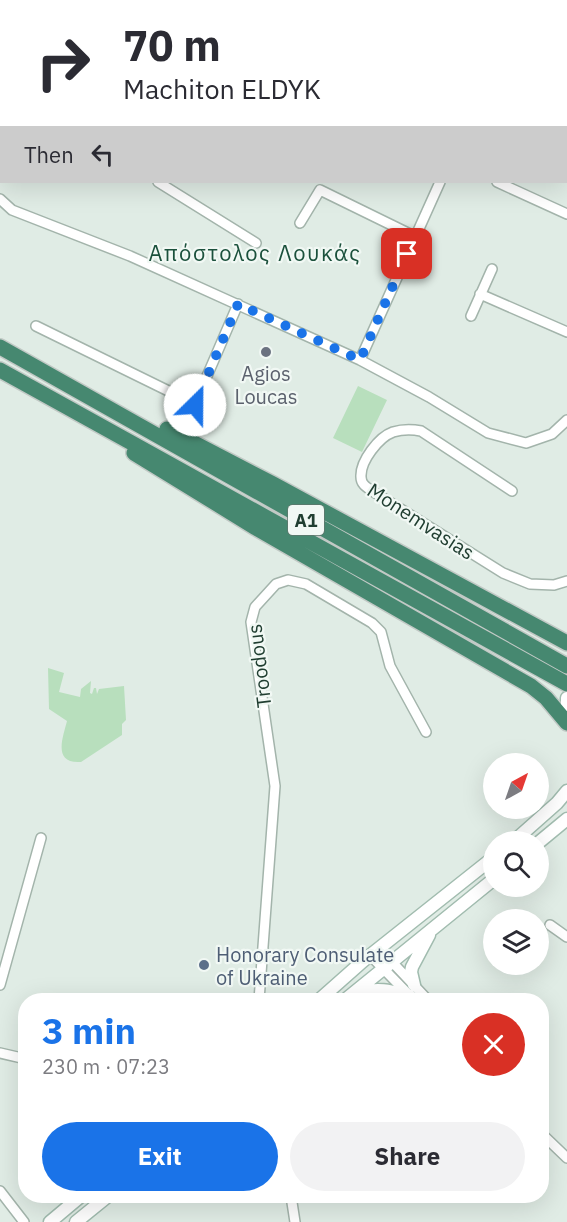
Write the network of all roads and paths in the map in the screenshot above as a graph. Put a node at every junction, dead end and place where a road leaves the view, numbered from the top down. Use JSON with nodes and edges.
{"nodes":[{"id":1,"x":160,"y":183,"type":"edge"},
{"id":2,"x":440,"y":183,"type":"edge"},
{"id":3,"x":499,"y":183,"type":"edge"},
{"id":4,"x":0,"y":200,"type":"edge"},
{"id":5,"x":567,"y":214,"type":"edge"},
{"id":6,"x":300,"y":223,"type":"dead end"},
{"id":7,"x":414,"y":236,"type":"junction"},
{"id":8,"x":256,"y":243,"type":"dead end"},
{"id":9,"x":492,"y":269,"type":"dead end"},
{"id":10,"x":480,"y":294,"type":"junction"},
{"id":11,"x":238,"y":304,"type":"junction"},
{"id":12,"x":471,"y":315,"type":"dead end"},
{"id":13,"x":36,"y":326,"type":"dead end"},
{"id":14,"x":567,"y":333,"type":"edge"},
{"id":15,"x":0,"y":347,"type":"edge"},
{"id":16,"x":360,"y":360,"type":"junction"},
{"id":17,"x":0,"y":370,"type":"edge"},
{"id":18,"x":47,"y":373,"type":"junction"},
{"id":19,"x":39,"y":390,"type":"junction"},
{"id":20,"x":567,"y":420,"type":"edge"},
{"id":21,"x":512,"y":491,"type":"dead end"},
{"id":22,"x":567,"y":581,"type":"edge"},
{"id":23,"x":567,"y":643,"type":"edge"},
{"id":24,"x":567,"y":666,"type":"edge"},
{"id":25,"x":567,"y":684,"type":"edge"},
{"id":26,"x":567,"y":698,"type":"edge"},
{"id":27,"x":567,"y":718,"type":"edge"},
{"id":28,"x":567,"y":723,"type":"edge"},
{"id":29,"x":426,"y":732,"type":"dead end"},
{"id":30,"x":567,"y":791,"type":"edge"},
{"id":31,"x":567,"y":819,"type":"edge"},
{"id":32,"x":525,"y":831,"type":"edge"},
{"id":33,"x":549,"y":834,"type":"edge"},
{"id":34,"x":41,"y":838,"type":"dead end"},
{"id":35,"x":483,"y":866,"type":"edge"},
{"id":36,"x":483,"y":888,"type":"edge"},
{"id":37,"x":550,"y":926,"type":"dead end"},
{"id":38,"x":433,"y":929,"type":"junction"},
{"id":39,"x":567,"y":937,"type":"edge"},
{"id":40,"x":381,"y":948,"type":"junction"},
{"id":41,"x":370,"y":956,"type":"junction"},
{"id":42,"x":388,"y":967,"type":"junction"},
{"id":43,"x":0,"y":985,"type":"edge"},
{"id":44,"x":259,"y":986,"type":"junction"},
{"id":45,"x":259,"y":993,"type":"edge"},
{"id":46,"x":263,"y":993,"type":"edge"},
{"id":47,"x":327,"y":993,"type":"edge"},
{"id":48,"x":355,"y":993,"type":"edge"},
{"id":49,"x":363,"y":993,"type":"edge"},
{"id":50,"x":408,"y":993,"type":"edge"},
{"id":51,"x":412,"y":993,"type":"edge"},
{"id":52,"x":413,"y":993,"type":"edge"},
{"id":53,"x":0,"y":1053,"type":"edge"},
{"id":54,"x":18,"y":1057,"type":"edge"},
{"id":55,"x":549,"y":1141,"type":"edge"},
{"id":56,"x":567,"y":1158,"type":"edge"},
{"id":57,"x":0,"y":1191,"type":"edge"},
{"id":58,"x":73,"y":1203,"type":"edge"},
{"id":59,"x":99,"y":1203,"type":"edge"},
{"id":60,"x":292,"y":1203,"type":"edge"},
{"id":61,"x":24,"y":1222,"type":"edge"},
{"id":62,"x":50,"y":1222,"type":"edge"},
{"id":63,"x":76,"y":1222,"type":"edge"},
{"id":64,"x":295,"y":1222,"type":"edge"}],
"edges":[{"from":1,"to":8,"type":"street"},
{"from":2,"to":7,"type":"street"},
{"from":3,"to":5,"type":"street"},
{"from":4,"to":11,"type":"street"},
{"from":6,"to":7,"type":"street"},
{"from":7,"to":16,"type":"street"},
{"from":9,"to":10,"type":"street"},
{"from":10,"to":12,"type":"street"},
{"from":10,"to":14,"type":"street"},
{"from":11,"to":13,"type":"street"},
{"from":11,"to":16,"type":"street"},
{"from":15,"to":18,"type":"highway","number":"A1"},
{"from":16,"to":20,"type":"street"},
{"from":17,"to":19,"type":"highway","number":"A1"},
{"from":18,"to":23,"type":"highway"},
{"from":18,"to":24,"type":"highway","number":"A1"},
{"from":19,"to":25,"type":"highway","number":"A1"},
{"from":19,"to":28,"type":"highway"},
{"from":21,"to":22,"type":"street","name":"Monemvasias"},
{"from":26,"to":27,"type":"main road"},
{"from":29,"to":44,"type":"street","name":"Troodous"},
{"from":30,"to":32,"type":"main road"},
{"from":31,"to":33,"type":"main road"},
{"from":34,"to":43,"type":"street"},
{"from":35,"to":40,"type":"main road"},
{"from":36,"to":38,"type":"main road"},
{"from":37,"to":39,"type":"street"},
{"from":38,"to":42,"type":"main road"},
{"from":38,"to":52,"type":"main road"},
{"from":40,"to":41,"type":"main road"},
{"from":40,"to":42,"type":"street"},
{"from":41,"to":42,"type":"street"},
{"from":41,"to":47,"type":"main road"},
{"from":42,"to":48,"type":"main road"},
{"from":42,"to":51,"type":"street"},
{"from":44,"to":45,"type":"street","name":"Troodous"},
{"from":44,"to":46,"type":"street"},
{"from":49,"to":50,"type":"main road"},
{"from":53,"to":54,"type":"street"},
{"from":55,"to":56,"type":"street"},
{"from":57,"to":61,"type":"street"},
{"from":58,"to":62,"type":"main road"},
{"from":59,"to":63,"type":"main road"},
{"from":60,"to":64,"type":"street"}]}
